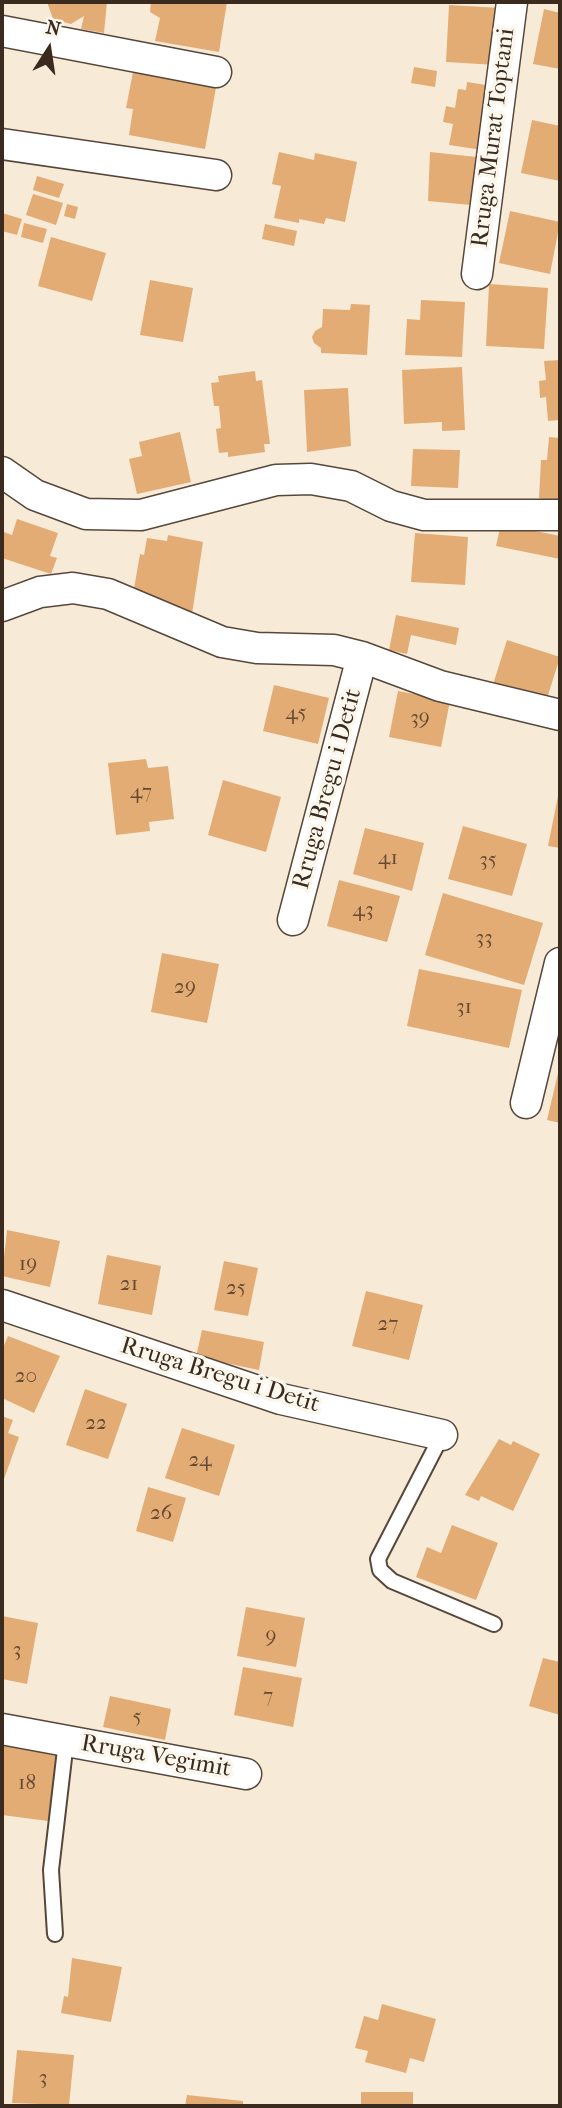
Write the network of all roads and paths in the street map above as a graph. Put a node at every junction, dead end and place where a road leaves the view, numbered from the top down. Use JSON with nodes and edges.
{"nodes":[{"id":1,"x":512,"y":2,"type":"edge"},
{"id":2,"x":2,"y":31,"type":"edge"},
{"id":3,"x":216,"y":72,"type":"dead end"},
{"id":4,"x":2,"y":144,"type":"edge"},
{"id":5,"x":216,"y":175,"type":"dead end"},
{"id":6,"x":477,"y":274,"type":"dead end"},
{"id":7,"x":2,"y":472,"type":"edge"},
{"id":8,"x":559,"y":515,"type":"edge"},
{"id":9,"x":2,"y":606,"type":"edge"},
{"id":10,"x":362,"y":657,"type":"junction"},
{"id":11,"x":560,"y":715,"type":"edge"},
{"id":12,"x":293,"y":920,"type":"dead end"},
{"id":13,"x":560,"y":962,"type":"edge"},
{"id":14,"x":526,"y":1103,"type":"dead end"},
{"id":15,"x":2,"y":1305,"type":"edge"},
{"id":16,"x":442,"y":1434,"type":"joint"},
{"id":17,"x":494,"y":1624,"type":"dead end"},
{"id":18,"x":2,"y":1729,"type":"edge"},
{"id":19,"x":66,"y":1741,"type":"junction"},
{"id":20,"x":246,"y":1774,"type":"dead end"},
{"id":21,"x":55,"y":1934,"type":"dead end"}],
"edges":[{"from":1,"to":6,"type":"street","name":"Rruga Murat Toptani"},
{"from":2,"to":3,"type":"street"},
{"from":4,"to":5,"type":"street"},
{"from":7,"to":8,"type":"street"},
{"from":9,"to":10,"type":"street","name":"Rruga Bregu i Detit"},
{"from":10,"to":11,"type":"street","name":"Rruga Bregu i Detit"},
{"from":10,"to":12,"type":"street","name":"Rruga Bregu i Detit"},
{"from":13,"to":14,"type":"street"},
{"from":15,"to":16,"type":"street","name":"Rruga Bregu i Detit"},
{"from":16,"to":17,"type":"lane"},
{"from":18,"to":19,"type":"street","name":"Rruga Vegimit"},
{"from":19,"to":20,"type":"street","name":"Rruga Vegimit"},
{"from":19,"to":21,"type":"lane","name":"Rruga Vegimit"}]}
